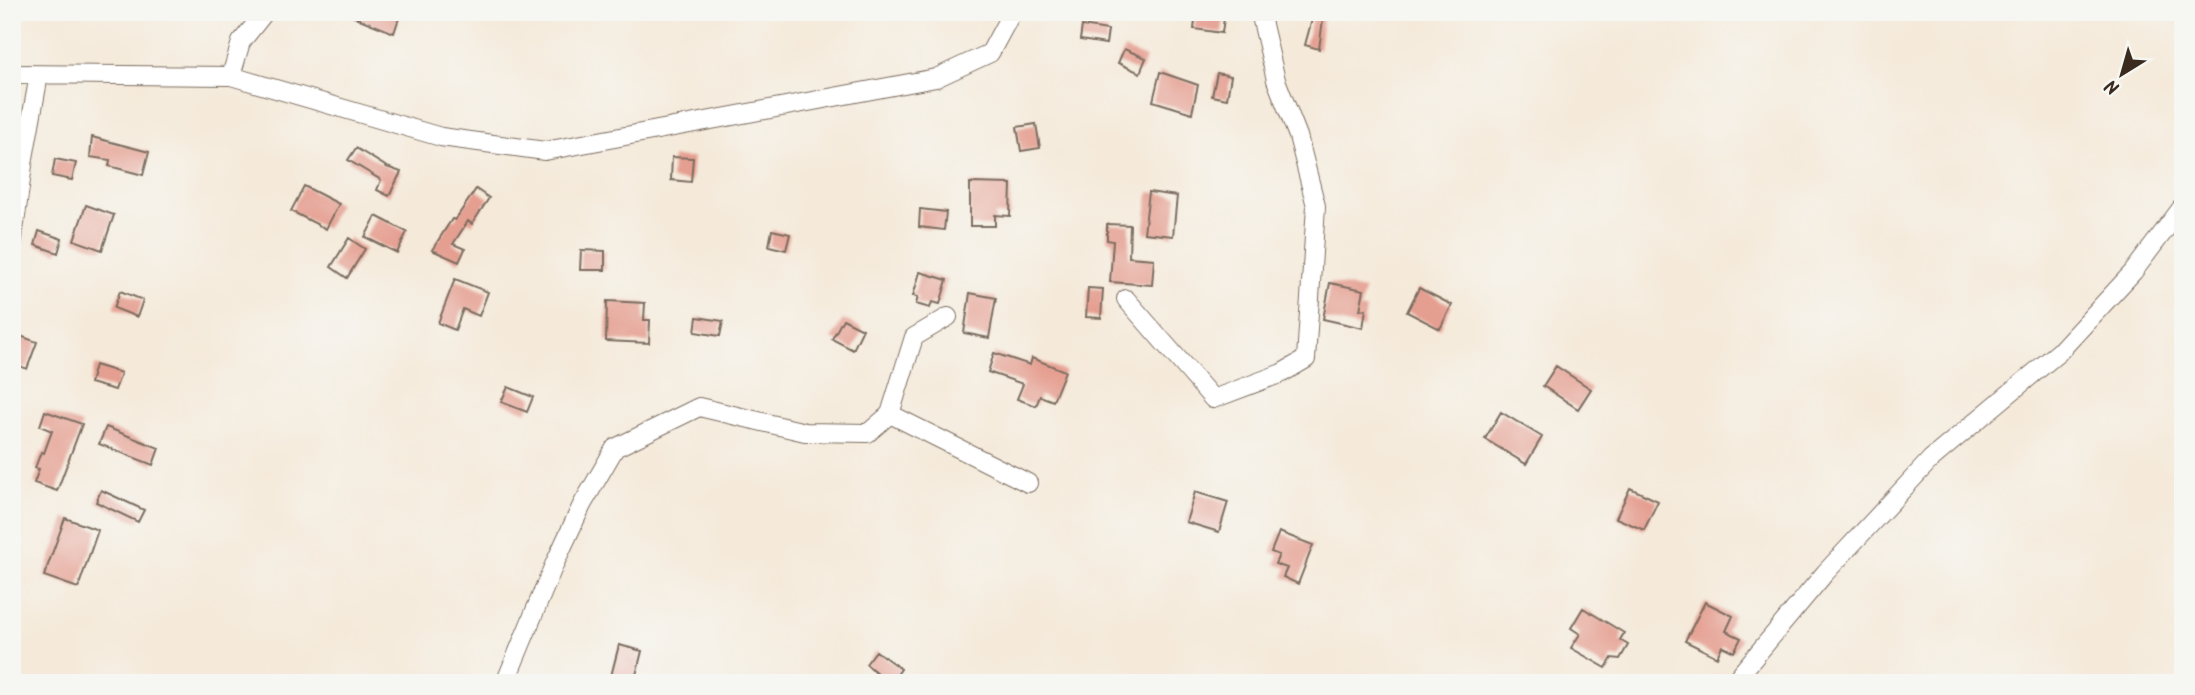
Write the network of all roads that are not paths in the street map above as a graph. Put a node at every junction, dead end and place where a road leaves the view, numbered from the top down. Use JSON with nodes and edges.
{"nodes":[{"id":1,"x":265,"y":12,"type":"edge"},
{"id":2,"x":1012,"y":12,"type":"edge"},
{"id":3,"x":1260,"y":12,"type":"edge"},
{"id":4,"x":12,"y":74,"type":"edge"},
{"id":5,"x":39,"y":75,"type":"junction"},
{"id":6,"x":231,"y":76,"type":"junction"},
{"id":7,"x":2183,"y":206,"type":"edge"},
{"id":8,"x":12,"y":244,"type":"edge"},
{"id":9,"x":1126,"y":299,"type":"dead end"},
{"id":10,"x":948,"y":317,"type":"dead end"},
{"id":11,"x":890,"y":414,"type":"junction"},
{"id":12,"x":1028,"y":483,"type":"dead end"},
{"id":13,"x":505,"y":683,"type":"edge"},
{"id":14,"x":1733,"y":683,"type":"edge"}],
"edges":[{"from":1,"to":6,"type":"street"},
{"from":2,"to":6,"type":"street"},
{"from":3,"to":9,"type":"street"},
{"from":4,"to":5,"type":"street"},
{"from":5,"to":6,"type":"street"},
{"from":5,"to":8,"type":"street"},
{"from":7,"to":14,"type":"street"},
{"from":10,"to":11,"type":"street"},
{"from":11,"to":12,"type":"street"},
{"from":11,"to":13,"type":"street"}]}
